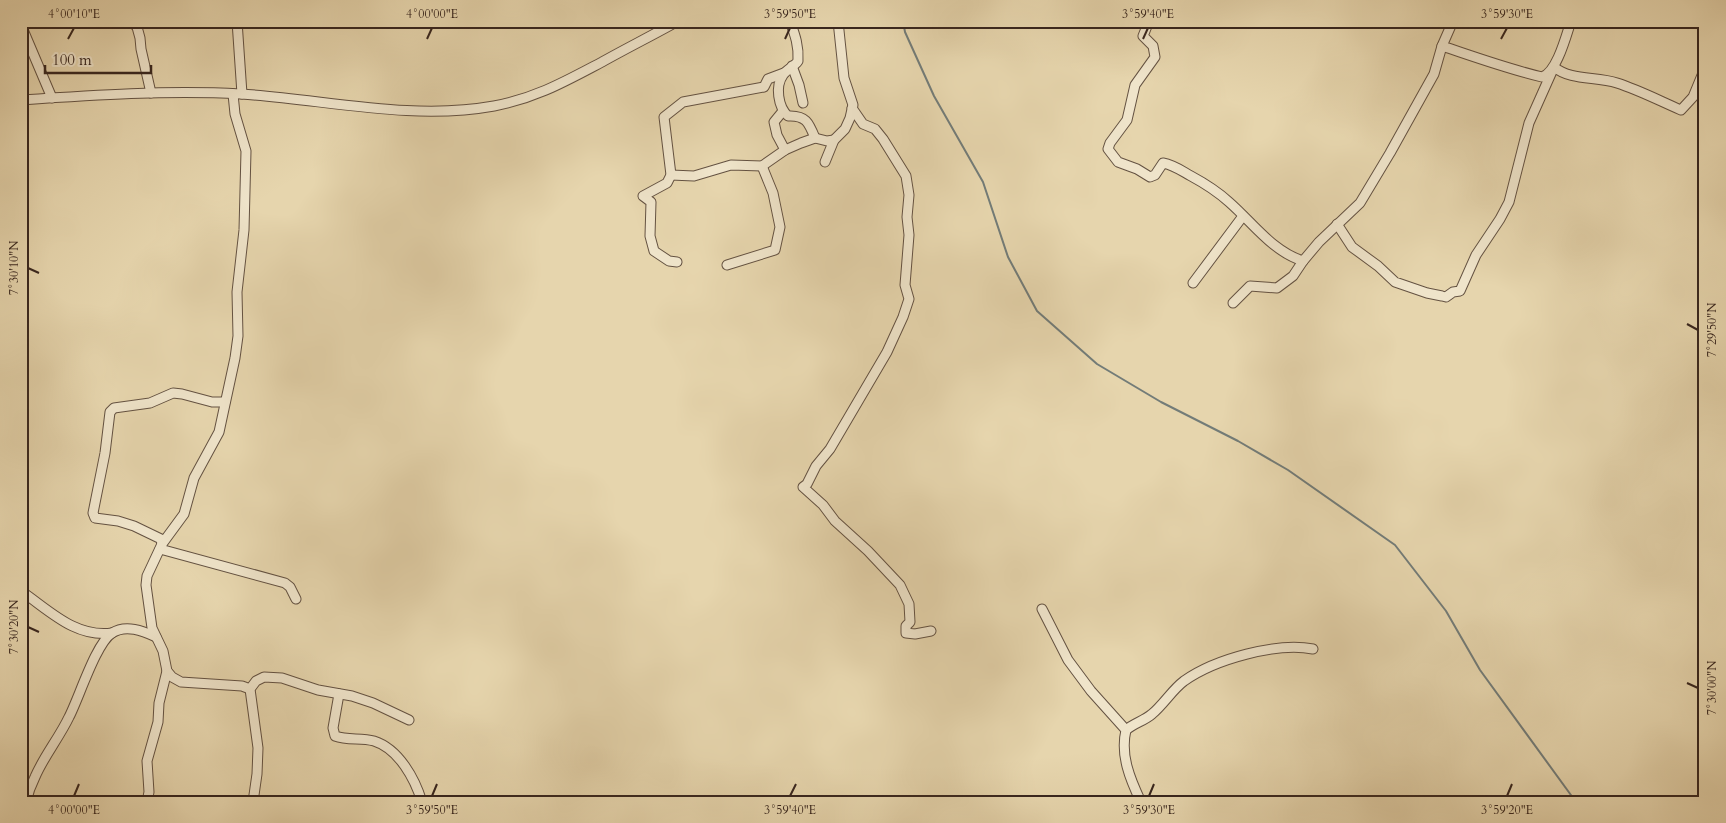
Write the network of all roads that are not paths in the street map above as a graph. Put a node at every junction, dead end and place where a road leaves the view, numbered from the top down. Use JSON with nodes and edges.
{"nodes":[{"id":1,"x":130,"y":21,"type":"edge"},
{"id":2,"x":236,"y":21,"type":"edge"},
{"id":3,"x":678,"y":21,"type":"edge"},
{"id":4,"x":790,"y":21,"type":"edge"},
{"id":5,"x":838,"y":21,"type":"edge"},
{"id":6,"x":1149,"y":21,"type":"edge"},
{"id":7,"x":1453,"y":21,"type":"edge"},
{"id":8,"x":1571,"y":21,"type":"edge"},
{"id":9,"x":21,"y":24,"type":"edge"},
{"id":10,"x":1442,"y":46,"type":"junction"},
{"id":11,"x":792,"y":66,"type":"junction"},
{"id":12,"x":1554,"y":67,"type":"junction"},
{"id":13,"x":1705,"y":68,"type":"edge"},
{"id":14,"x":784,"y":73,"type":"junction"},
{"id":15,"x":151,"y":93,"type":"junction"},
{"id":16,"x":237,"y":94,"type":"junction"},
{"id":17,"x":52,"y":98,"type":"junction"},
{"id":18,"x":21,"y":100,"type":"edge"},
{"id":19,"x":803,"y":103,"type":"dead end"},
{"id":20,"x":852,"y":108,"type":"junction"},
{"id":21,"x":783,"y":112,"type":"junction"},
{"id":22,"x":815,"y":138,"type":"junction"},
{"id":23,"x":834,"y":140,"type":"junction"},
{"id":24,"x":785,"y":150,"type":"junction"},
{"id":25,"x":825,"y":162,"type":"dead end"},
{"id":26,"x":762,"y":166,"type":"junction"},
{"id":27,"x":671,"y":175,"type":"junction"},
{"id":28,"x":1243,"y":216,"type":"junction"},
{"id":29,"x":1337,"y":224,"type":"junction"},
{"id":30,"x":677,"y":262,"type":"dead end"},
{"id":31,"x":1303,"y":262,"type":"junction"},
{"id":32,"x":727,"y":265,"type":"dead end"},
{"id":33,"x":1192,"y":283,"type":"dead end"},
{"id":34,"x":1233,"y":304,"type":"dead end"},
{"id":35,"x":225,"y":402,"type":"junction"},
{"id":36,"x":161,"y":546,"type":"junction"},
{"id":37,"x":21,"y":591,"type":"edge"},
{"id":38,"x":296,"y":599,"type":"dead end"},
{"id":39,"x":1042,"y":609,"type":"dead end"},
{"id":40,"x":931,"y":631,"type":"dead end"},
{"id":41,"x":112,"y":633,"type":"junction"},
{"id":42,"x":156,"y":637,"type":"junction"},
{"id":43,"x":1313,"y":649,"type":"dead end"},
{"id":44,"x":167,"y":671,"type":"junction"},
{"id":45,"x":250,"y":689,"type":"junction"},
{"id":46,"x":339,"y":694,"type":"junction"},
{"id":47,"x":409,"y":720,"type":"dead end"},
{"id":48,"x":1126,"y":730,"type":"junction"},
{"id":49,"x":26,"y":802,"type":"edge"},
{"id":50,"x":147,"y":802,"type":"edge"},
{"id":51,"x":253,"y":802,"type":"edge"},
{"id":52,"x":422,"y":802,"type":"edge"},
{"id":53,"x":1141,"y":802,"type":"edge"}],
"edges":[{"from":1,"to":15,"type":"street"},
{"from":2,"to":16,"type":"street"},
{"from":3,"to":16,"type":"street"},
{"from":4,"to":11,"type":"street"},
{"from":5,"to":20,"type":"street"},
{"from":6,"to":28,"type":"street"},
{"from":7,"to":10,"type":"street"},
{"from":8,"to":12,"type":"street"},
{"from":9,"to":17,"type":"street"},
{"from":10,"to":12,"type":"street"},
{"from":10,"to":29,"type":"street"},
{"from":11,"to":14,"type":"street"},
{"from":11,"to":19,"type":"street"},
{"from":12,"to":13,"type":"street"},
{"from":12,"to":29,"type":"street"},
{"from":14,"to":21,"type":"street"},
{"from":14,"to":27,"type":"street"},
{"from":15,"to":16,"type":"street"},
{"from":15,"to":17,"type":"street"},
{"from":16,"to":35,"type":"street"},
{"from":17,"to":18,"type":"street"},
{"from":20,"to":23,"type":"street"},
{"from":20,"to":40,"type":"street"},
{"from":21,"to":22,"type":"street"},
{"from":21,"to":24,"type":"street"},
{"from":22,"to":23,"type":"street"},
{"from":22,"to":24,"type":"street"},
{"from":23,"to":25,"type":"street"},
{"from":24,"to":26,"type":"street"},
{"from":26,"to":27,"type":"street"},
{"from":26,"to":32,"type":"street"},
{"from":27,"to":30,"type":"street"},
{"from":28,"to":31,"type":"street"},
{"from":28,"to":33,"type":"street"},
{"from":29,"to":31,"type":"street"},
{"from":31,"to":34,"type":"street"},
{"from":35,"to":36,"type":"street"},
{"from":35,"to":36,"type":"street"},
{"from":36,"to":38,"type":"street"},
{"from":36,"to":42,"type":"street"},
{"from":37,"to":41,"type":"street"},
{"from":39,"to":48,"type":"street"},
{"from":41,"to":42,"type":"street"},
{"from":41,"to":49,"type":"street"},
{"from":42,"to":44,"type":"street"},
{"from":43,"to":48,"type":"street"},
{"from":44,"to":45,"type":"street"},
{"from":44,"to":50,"type":"street"},
{"from":45,"to":46,"type":"street"},
{"from":45,"to":51,"type":"street"},
{"from":46,"to":47,"type":"street"},
{"from":46,"to":52,"type":"street"},
{"from":48,"to":53,"type":"street"}]}
